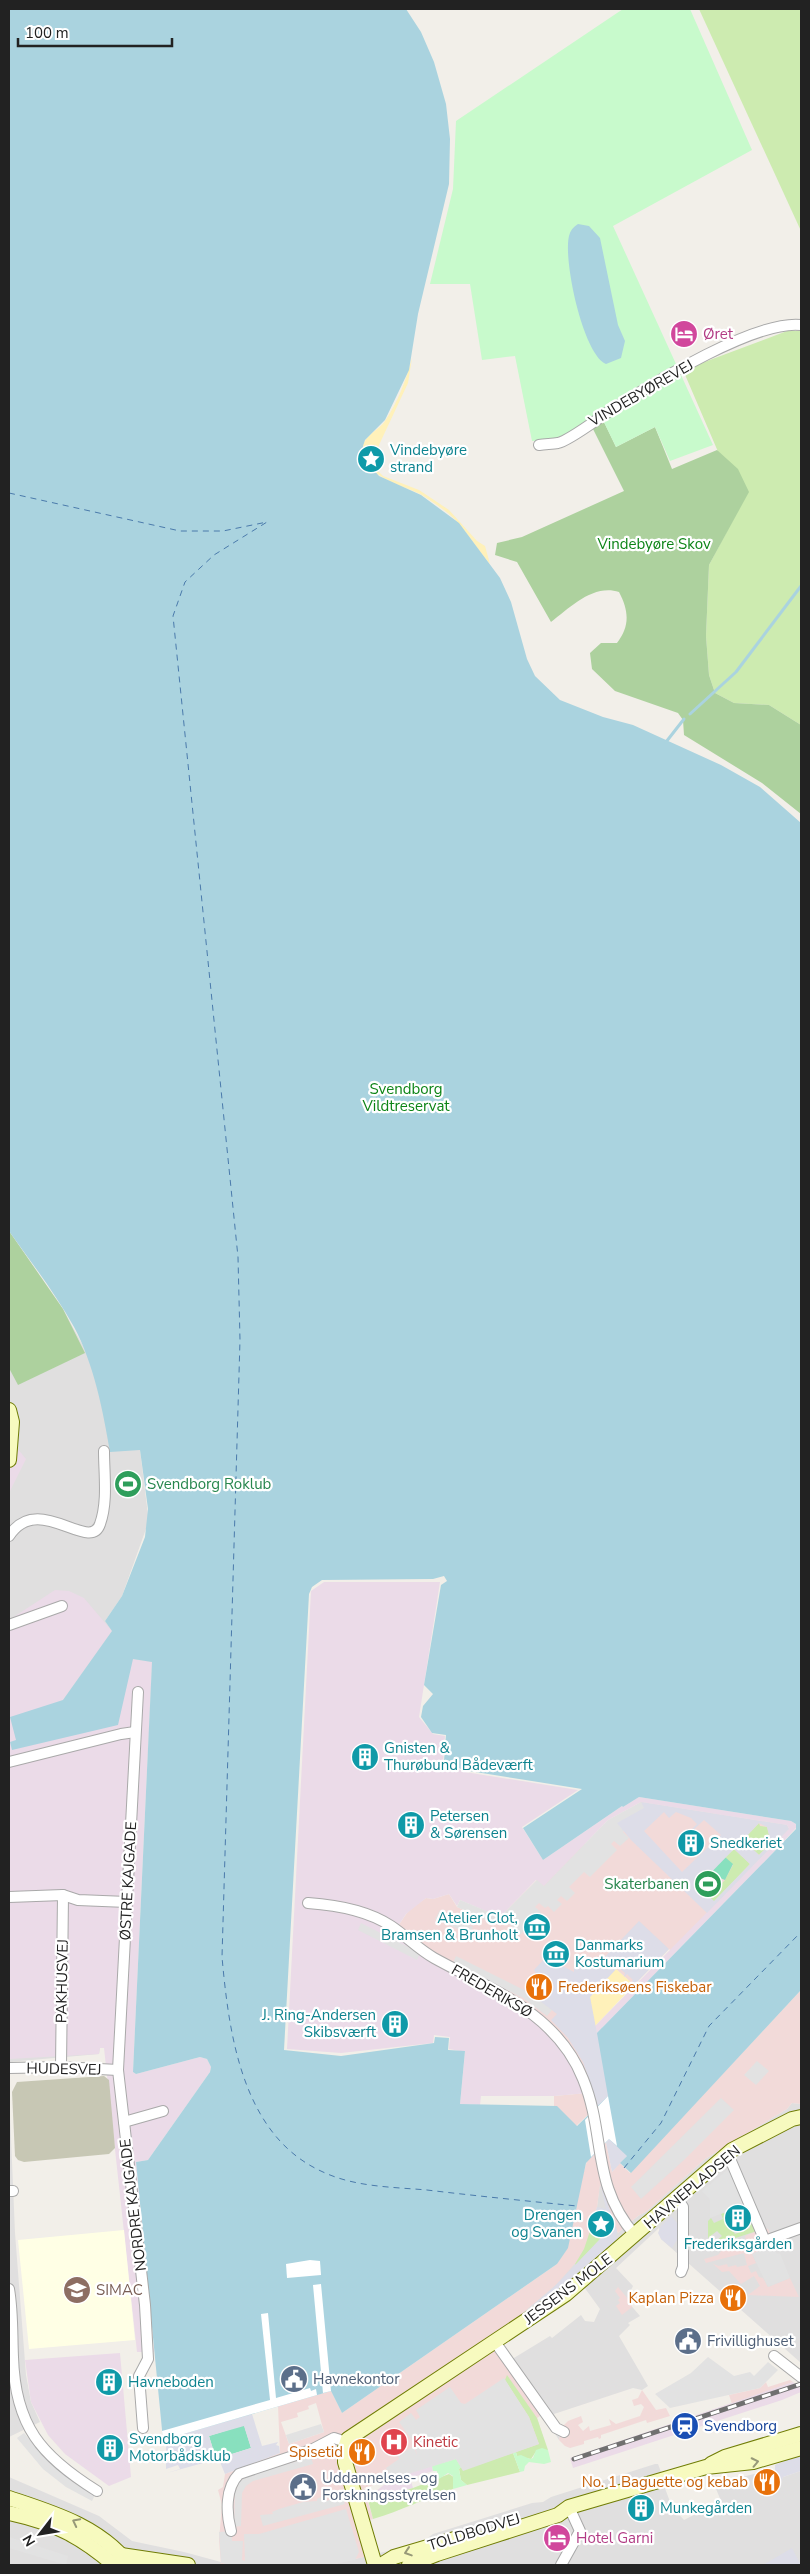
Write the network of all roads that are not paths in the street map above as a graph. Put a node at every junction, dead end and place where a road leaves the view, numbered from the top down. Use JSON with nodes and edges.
{"nodes":[{"id":1,"x":801,"y":325,"type":"edge"},
{"id":2,"x":539,"y":445,"type":"dead end"},
{"id":3,"x":9,"y":1410,"type":"edge"},
{"id":4,"x":104,"y":1451,"type":"dead end"},
{"id":5,"x":9,"y":1460,"type":"edge"},
{"id":6,"x":9,"y":1536,"type":"edge"},
{"id":7,"x":62,"y":1606,"type":"dead end"},
{"id":8,"x":9,"y":1625,"type":"edge"},
{"id":9,"x":138,"y":1692,"type":"dead end"},
{"id":10,"x":135,"y":1732,"type":"junction"},
{"id":11,"x":9,"y":1762,"type":"edge"},
{"id":12,"x":63,"y":1895,"type":"junction"},
{"id":13,"x":9,"y":1897,"type":"edge"},
{"id":14,"x":127,"y":1902,"type":"junction"},
{"id":15,"x":308,"y":1903,"type":"dead end"},
{"id":16,"x":60,"y":2066,"type":"junction"},
{"id":17,"x":9,"y":2068,"type":"edge"},
{"id":18,"x":118,"y":2070,"type":"junction"},
{"id":19,"x":163,"y":2112,"type":"dead end"},
{"id":20,"x":801,"y":2117,"type":"edge"},
{"id":21,"x":124,"y":2122,"type":"junction"},
{"id":22,"x":728,"y":2154,"type":"junction"},
{"id":23,"x":677,"y":2198,"type":"junction"},
{"id":24,"x":801,"y":2228,"type":"edge"},
{"id":25,"x":637,"y":2234,"type":"junction"},
{"id":26,"x":682,"y":2269,"type":"dead end"},
{"id":27,"x":9,"y":2289,"type":"edge"},
{"id":28,"x":495,"y":2342,"type":"junction"},
{"id":29,"x":774,"y":2356,"type":"dead end"},
{"id":30,"x":801,"y":2377,"type":"edge"},
{"id":31,"x":143,"y":2428,"type":"dead end"},
{"id":32,"x":564,"y":2432,"type":"dead end"},
{"id":33,"x":801,"y":2434,"type":"edge"},
{"id":34,"x":346,"y":2442,"type":"junction"},
{"id":35,"x":801,"y":2448,"type":"edge"},
{"id":36,"x":702,"y":2468,"type":"junction"},
{"id":37,"x":97,"y":2491,"type":"dead end"},
{"id":38,"x":9,"y":2498,"type":"edge"},
{"id":39,"x":569,"y":2507,"type":"junction"},
{"id":40,"x":9,"y":2514,"type":"edge"},
{"id":41,"x":231,"y":2531,"type":"dead end"},
{"id":42,"x":121,"y":2562,"type":"edge"},
{"id":43,"x":103,"y":2565,"type":"edge"},
{"id":44,"x":188,"y":2565,"type":"edge"},
{"id":45,"x":375,"y":2565,"type":"edge"},
{"id":46,"x":380,"y":2565,"type":"edge"},
{"id":47,"x":409,"y":2565,"type":"edge"},
{"id":48,"x":562,"y":2565,"type":"edge"}],
"edges":[{"from":1,"to":2,"type":"street","name":"VINDEBYØREVEJ"},
{"from":3,"to":5,"type":"street"},
{"from":4,"to":6,"type":"street"},
{"from":7,"to":8,"type":"street"},
{"from":9,"to":10,"type":"street","name":"ØSTRE KAJGADE"},
{"from":10,"to":11,"type":"street"},
{"from":10,"to":14,"type":"street","name":"ØSTRE KAJGADE"},
{"from":12,"to":13,"type":"street"},
{"from":12,"to":14,"type":"street"},
{"from":12,"to":16,"type":"street","name":"PAKHUSVEJ"},
{"from":14,"to":18,"type":"street","name":"ØSTRE KAJGADE"},
{"from":15,"to":25,"type":"street","name":"FREDERIKSØ"},
{"from":16,"to":17,"type":"street","name":"HUDESVEJ"},
{"from":16,"to":18,"type":"street","name":"HUDESVEJ"},
{"from":18,"to":21,"type":"street","name":"NORDRE KAJGADE"},
{"from":19,"to":21,"type":"street"},
{"from":20,"to":22,"type":"street","name":"HAVNEPLADSEN"},
{"from":21,"to":31,"type":"street","name":"NORDRE KAJGADE"},
{"from":22,"to":23,"type":"street","name":"HAVNEPLADSEN"},
{"from":22,"to":24,"type":"street"},
{"from":23,"to":25,"type":"street","name":"HAVNEPLADSEN"},
{"from":23,"to":26,"type":"street"},
{"from":25,"to":28,"type":"street","name":"JESSENS MOLE"},
{"from":27,"to":37,"type":"street"},
{"from":28,"to":32,"type":"street"},
{"from":28,"to":34,"type":"street","name":"JESSENS MOLE"},
{"from":29,"to":30,"type":"street"},
{"from":33,"to":36,"type":"street"},
{"from":34,"to":41,"type":"street"},
{"from":34,"to":45,"type":"street"},
{"from":36,"to":35,"type":"street","one_way":true},
{"from":36,"to":39,"type":"street","name":"TOLDBODVEJ"},
{"from":42,"to":38,"type":"street","one_way":true},
{"from":39,"to":46,"type":"street","name":"TOLDBODVEJ","one_way":true},
{"from":39,"to":47,"type":"street","name":"TOLDBODVEJ"},
{"from":39,"to":48,"type":"street"},
{"from":40,"to":42,"type":"street"},
{"from":40,"to":43,"type":"street"},
{"from":42,"to":44,"type":"street"}]}
